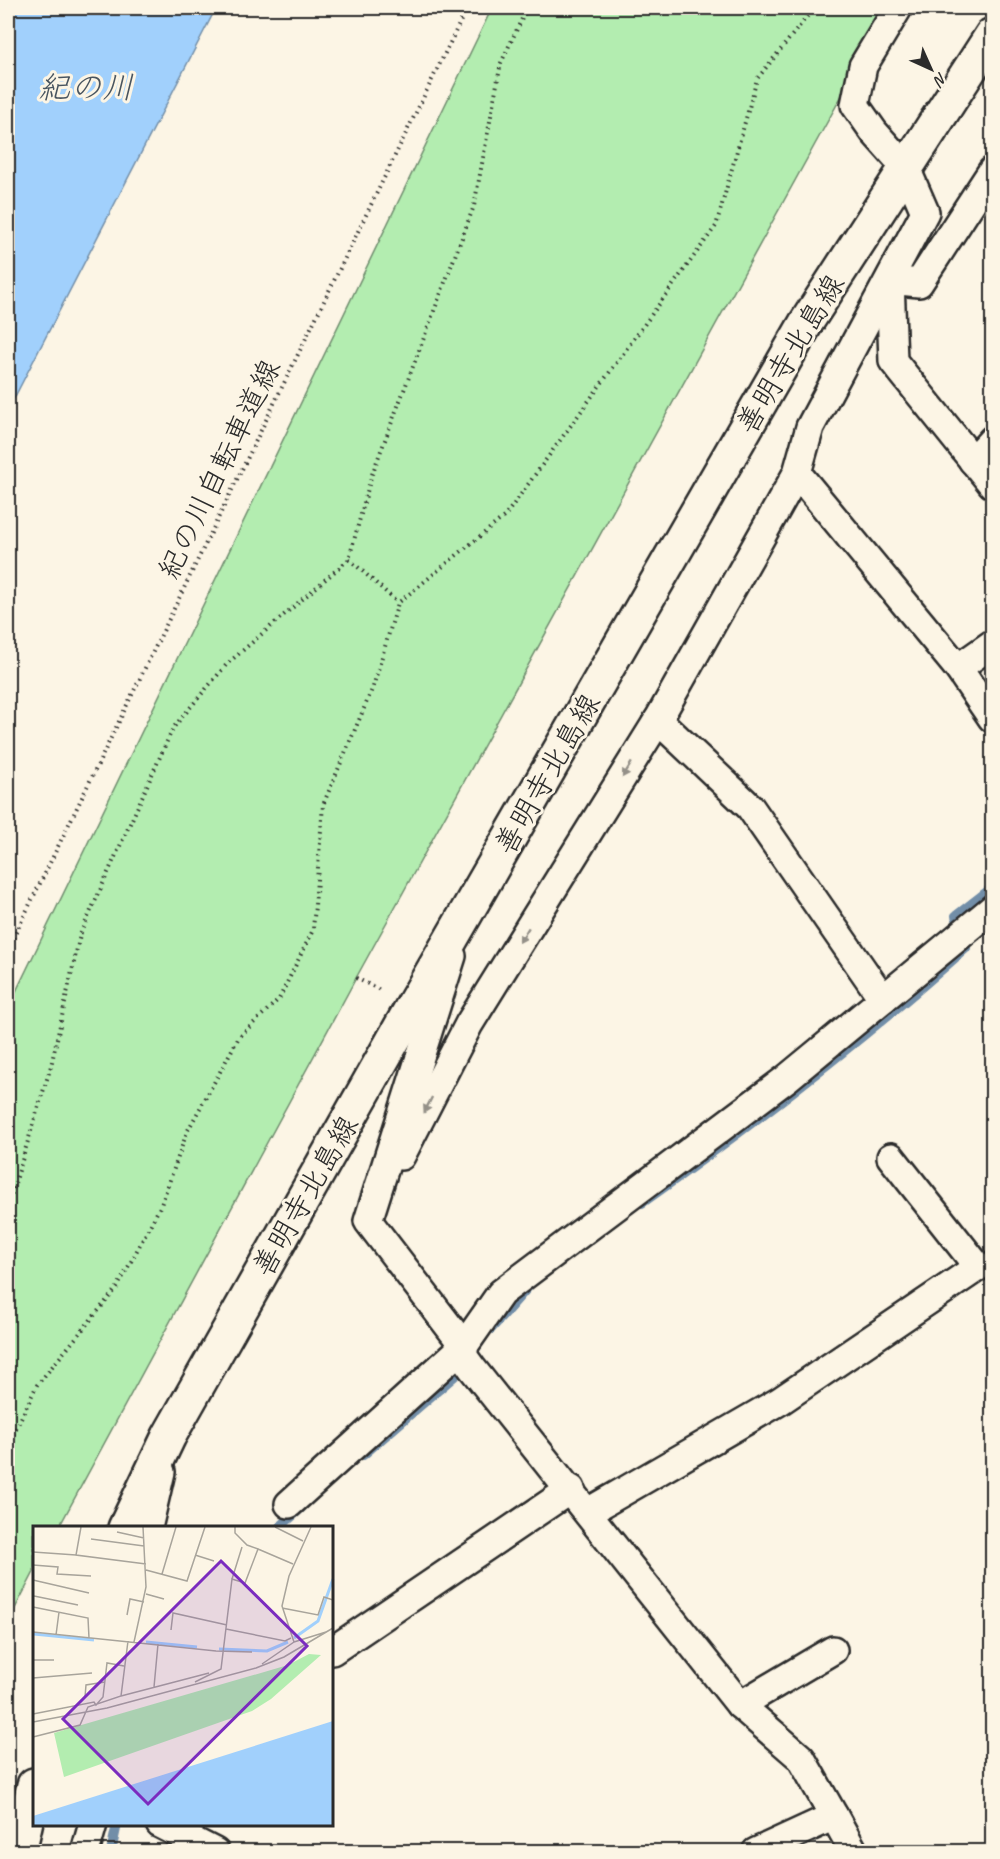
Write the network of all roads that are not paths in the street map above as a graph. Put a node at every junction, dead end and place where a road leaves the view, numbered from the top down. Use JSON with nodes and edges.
{"nodes":[{"id":1,"x":898,"y":8,"type":"edge"},
{"id":2,"x":993,"y":35,"type":"edge"},
{"id":3,"x":906,"y":168,"type":"junction"},
{"id":4,"x":993,"y":171,"type":"edge"},
{"id":5,"x":890,"y":280,"type":"junction"},
{"id":6,"x":993,"y":440,"type":"edge"},
{"id":7,"x":973,"y":461,"type":"junction"},
{"id":8,"x":797,"y":474,"type":"junction"},
{"id":9,"x":993,"y":484,"type":"edge"},
{"id":10,"x":993,"y":644,"type":"edge"},
{"id":11,"x":957,"y":668,"type":"junction"},
{"id":12,"x":993,"y":718,"type":"edge"},
{"id":13,"x":658,"y":720,"type":"junction"},
{"id":14,"x":993,"y":909,"type":"edge"},
{"id":15,"x":466,"y":916,"type":"junction"},
{"id":16,"x":883,"y":999,"type":"junction"},
{"id":17,"x":891,"y":1157,"type":"dead end"},
{"id":18,"x":368,"y":1221,"type":"junction"},
{"id":19,"x":467,"y":1357,"type":"junction"},
{"id":20,"x":169,"y":1436,"type":"junction"},
{"id":21,"x":571,"y":1489,"type":"junction"},
{"id":22,"x":289,"y":1504,"type":"dead end"},
{"id":23,"x":588,"y":1512,"type":"junction"},
{"id":24,"x":125,"y":1526,"type":"edge"},
{"id":25,"x":148,"y":1526,"type":"edge"},
{"id":26,"x":333,"y":1650,"type":"edge"},
{"id":27,"x":833,"y":1650,"type":"dead end"},
{"id":28,"x":740,"y":1705,"type":"junction"},
{"id":29,"x":33,"y":1789,"type":"edge"},
{"id":30,"x":834,"y":1816,"type":"junction"},
{"id":31,"x":92,"y":1826,"type":"edge"},
{"id":32,"x":164,"y":1826,"type":"edge"},
{"id":33,"x":19,"y":1851,"type":"edge"},
{"id":34,"x":85,"y":1851,"type":"edge"},
{"id":35,"x":215,"y":1851,"type":"edge"},
{"id":36,"x":756,"y":1851,"type":"edge"},
{"id":37,"x":854,"y":1851,"type":"edge"}],
"edges":[{"from":1,"to":3,"type":"street"},
{"from":2,"to":3,"type":"main road","name":"善明寺北島線"},
{"from":3,"to":5,"type":"street"},
{"from":3,"to":15,"type":"main road","name":"善明寺北島線"},
{"from":4,"to":5,"type":"street"},
{"from":5,"to":7,"type":"street"},
{"from":5,"to":8,"type":"street"},
{"from":6,"to":7,"type":"street"},
{"from":7,"to":9,"type":"street"},
{"from":8,"to":11,"type":"street"},
{"from":8,"to":13,"type":"street"},
{"from":10,"to":11,"type":"street"},
{"from":11,"to":12,"type":"street"},
{"from":13,"to":16,"type":"street"},
{"from":13,"to":18,"type":"street","one_way":true},
{"from":14,"to":16,"type":"street"},
{"from":15,"to":18,"type":"street"},
{"from":15,"to":20,"type":"main road","name":"善明寺北島線"},
{"from":16,"to":19,"type":"street"},
{"from":17,"to":23,"type":"street"},
{"from":18,"to":19,"type":"street"},
{"from":19,"to":21,"type":"street"},
{"from":19,"to":22,"type":"street"},
{"from":20,"to":24,"type":"main road","name":"善明寺北島線"},
{"from":20,"to":25,"type":"street"},
{"from":21,"to":23,"type":"street"},
{"from":21,"to":26,"type":"street"},
{"from":23,"to":28,"type":"street"},
{"from":27,"to":28,"type":"street"},
{"from":28,"to":30,"type":"street"},
{"from":29,"to":33,"type":"main road"},
{"from":30,"to":36,"type":"street"},
{"from":30,"to":37,"type":"street"},
{"from":31,"to":34,"type":"street"},
{"from":32,"to":35,"type":"street"}]}
